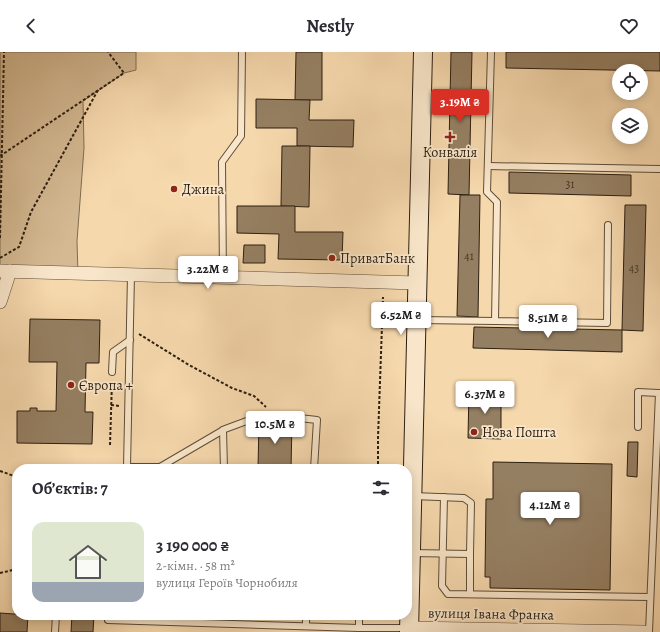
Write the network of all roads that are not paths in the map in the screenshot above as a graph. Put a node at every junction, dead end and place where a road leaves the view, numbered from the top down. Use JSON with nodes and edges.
{"nodes":[{"id":1,"x":242,"y":52,"type":"edge"},
{"id":2,"x":423,"y":52,"type":"edge"},
{"id":3,"x":491,"y":52,"type":"edge"},
{"id":4,"x":488,"y":166,"type":"junction"},
{"id":5,"x":660,"y":169,"type":"edge"},
{"id":6,"x":608,"y":225,"type":"dead end"},
{"id":7,"x":5,"y":271,"type":"edge"},
{"id":8,"x":131,"y":275,"type":"junction"},
{"id":9,"x":223,"y":278,"type":"junction"},
{"id":10,"x":417,"y":283,"type":"junction"},
{"id":11,"x":0,"y":302,"type":"edge"},
{"id":12,"x":416,"y":320,"type":"junction"},
{"id":13,"x":495,"y":321,"type":"junction"},
{"id":14,"x":130,"y":340,"type":"junction"},
{"id":15,"x":112,"y":372,"type":"road end"},
{"id":16,"x":638,"y":427,"type":"dead end"},
{"id":17,"x":223,"y":430,"type":"junction"},
{"id":18,"x":127,"y":464,"type":"edge"},
{"id":19,"x":168,"y":464,"type":"edge"},
{"id":20,"x":224,"y":464,"type":"edge"},
{"id":21,"x":314,"y":464,"type":"edge"},
{"id":22,"x":412,"y":496,"type":"joint"},
{"id":23,"x":444,"y":497,"type":"junction"},
{"id":24,"x":412,"y":553,"type":"edge"},
{"id":25,"x":470,"y":554,"type":"junction"},
{"id":26,"x":470,"y":594,"type":"junction"},
{"id":27,"x":650,"y":598,"type":"junction"},
{"id":28,"x":56,"y":620,"type":"edge"},
{"id":29,"x":108,"y":620,"type":"edge"},
{"id":30,"x":306,"y":620,"type":"edge"},
{"id":31,"x":359,"y":620,"type":"edge"},
{"id":32,"x":409,"y":620,"type":"edge"},
{"id":33,"x":306,"y":626,"type":"junction"},
{"id":34,"x":359,"y":628,"type":"junction"},
{"id":35,"x":274,"y":629,"type":"edge"},
{"id":36,"x":409,"y":630,"type":"edge"},
{"id":37,"x":55,"y":632,"type":"edge"},
{"id":38,"x":570,"y":632,"type":"edge"},
{"id":39,"x":644,"y":632,"type":"edge"},
{"id":40,"x":650,"y":632,"type":"edge"}],
"edges":[{"from":1,"to":9,"type":"lane"},
{"from":2,"to":10,"type":"street"},
{"from":3,"to":4,"type":"lane"},
{"from":4,"to":5,"type":"lane"},
{"from":4,"to":13,"type":"lane"},
{"from":6,"to":13,"type":"lane"},
{"from":7,"to":8,"type":"street"},
{"from":7,"to":11,"type":"street"},
{"from":8,"to":9,"type":"street"},
{"from":8,"to":14,"type":"lane"},
{"from":9,"to":10,"type":"street"},
{"from":10,"to":12,"type":"street"},
{"from":12,"to":13,"type":"lane"},
{"from":12,"to":22,"type":"street"},
{"from":14,"to":15,"type":"lane"},
{"from":14,"to":18,"type":"lane"},
{"from":16,"to":27,"type":"lane"},
{"from":17,"to":19,"type":"lane"},
{"from":17,"to":20,"type":"lane"},
{"from":17,"to":21,"type":"lane"},
{"from":22,"to":23,"type":"lane"},
{"from":23,"to":25,"type":"lane"},
{"from":23,"to":26,"type":"lane"},
{"from":24,"to":25,"type":"lane"},
{"from":25,"to":26,"type":"lane"},
{"from":26,"to":27,"type":"lane"},
{"from":27,"to":40,"type":"lane"},
{"from":28,"to":37,"type":"lane"},
{"from":29,"to":35,"type":"lane"},
{"from":30,"to":33,"type":"lane"},
{"from":31,"to":34,"type":"lane"},
{"from":32,"to":36,"type":"street"},
{"from":33,"to":34,"type":"lane"},
{"from":33,"to":35,"type":"lane"},
{"from":34,"to":36,"type":"lane"},
{"from":36,"to":38,"type":"street","name":"вулиця Івана Франка"},
{"from":38,"to":39,"type":"street","name":"вулиця Івана Франка"}]}
